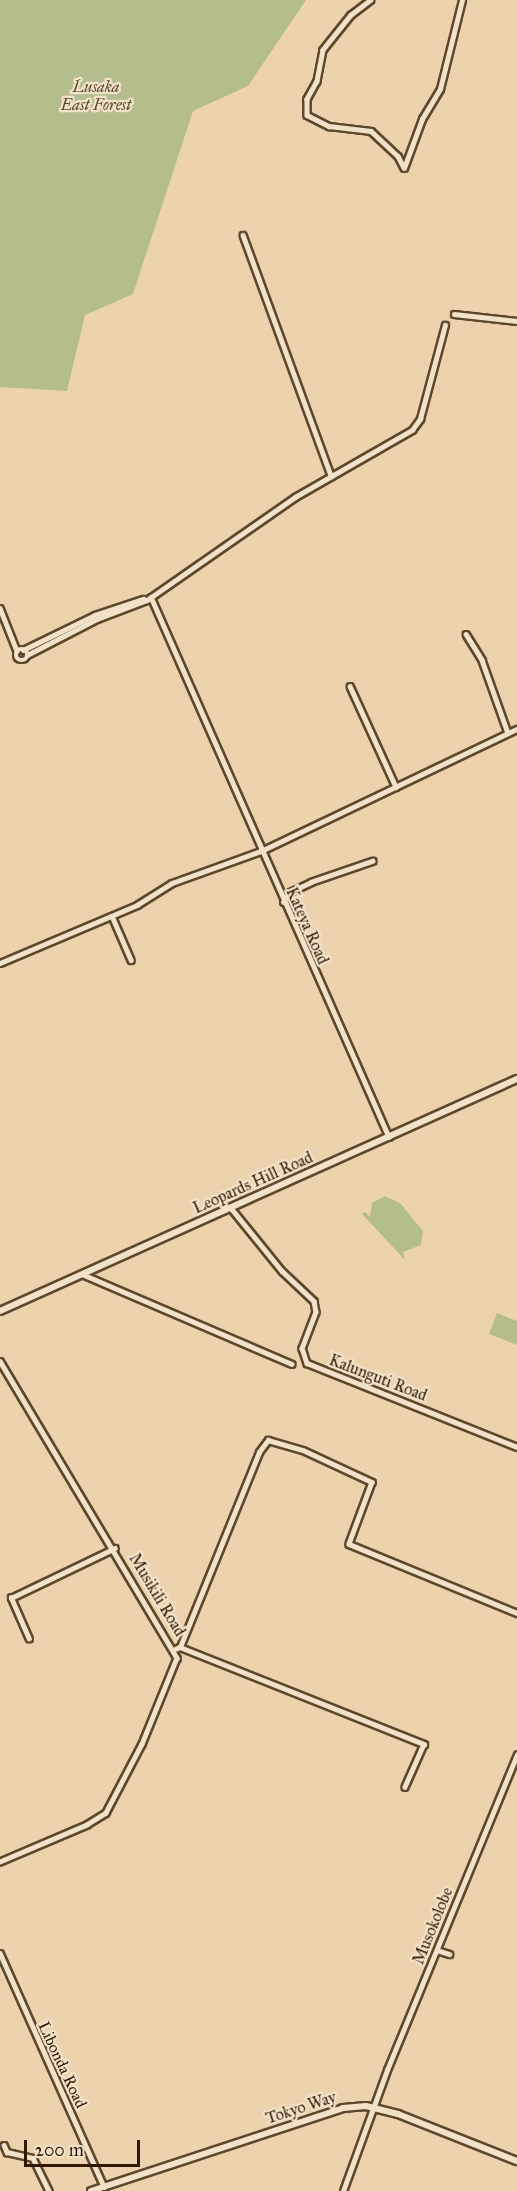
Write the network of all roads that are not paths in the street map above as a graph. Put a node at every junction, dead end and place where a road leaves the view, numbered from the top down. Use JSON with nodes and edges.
{"nodes":[{"id":1,"x":371,"y":0,"type":"edge"},
{"id":2,"x":462,"y":0,"type":"edge"},
{"id":3,"x":243,"y":235,"type":"dead end"},
{"id":4,"x":454,"y":314,"type":"dead end"},
{"id":5,"x":517,"y":321,"type":"edge"},
{"id":6,"x":445,"y":325,"type":"dead end"},
{"id":7,"x":331,"y":476,"type":"junction"},
{"id":8,"x":149,"y":598,"type":"junction"},
{"id":9,"x":0,"y":608,"type":"edge"},
{"id":10,"x":3,"y":624,"type":"edge"},
{"id":11,"x":466,"y":634,"type":"dead end"},
{"id":12,"x":350,"y":686,"type":"dead end"},
{"id":13,"x":517,"y":729,"type":"edge"},
{"id":14,"x":508,"y":733,"type":"junction"},
{"id":15,"x":396,"y":788,"type":"junction"},
{"id":16,"x":261,"y":851,"type":"junction"},
{"id":17,"x":372,"y":861,"type":"dead end"},
{"id":18,"x":283,"y":902,"type":"junction"},
{"id":19,"x":112,"y":916,"type":"junction"},
{"id":20,"x":131,"y":960,"type":"dead end"},
{"id":21,"x":0,"y":963,"type":"edge"},
{"id":22,"x":517,"y":1079,"type":"edge"},
{"id":23,"x":389,"y":1137,"type":"junction"},
{"id":24,"x":231,"y":1208,"type":"junction"},
{"id":25,"x":82,"y":1274,"type":"junction"},
{"id":26,"x":0,"y":1311,"type":"edge"},
{"id":27,"x":0,"y":1361,"type":"edge"},
{"id":28,"x":292,"y":1364,"type":"dead end"},
{"id":29,"x":517,"y":1447,"type":"edge"},
{"id":30,"x":115,"y":1548,"type":"junction"},
{"id":31,"x":517,"y":1613,"type":"edge"},
{"id":32,"x":29,"y":1639,"type":"dead end"},
{"id":33,"x":178,"y":1648,"type":"junction"},
{"id":34,"x":517,"y":1755,"type":"edge"},
{"id":35,"x":509,"y":1776,"type":"junction"},
{"id":36,"x":517,"y":1779,"type":"edge"},
{"id":37,"x":405,"y":1787,"type":"dead end"},
{"id":38,"x":0,"y":1862,"type":"edge"},
{"id":39,"x":437,"y":1950,"type":"junction"},
{"id":40,"x":0,"y":1953,"type":"edge"},
{"id":41,"x":449,"y":1954,"type":"dead end"},
{"id":42,"x":375,"y":2107,"type":"junction"},
{"id":43,"x":4,"y":2145,"type":"dead end"},
{"id":44,"x":517,"y":2162,"type":"edge"},
{"id":45,"x":104,"y":2187,"type":"junction"},
{"id":46,"x":49,"y":2191,"type":"edge"},
{"id":47,"x":91,"y":2191,"type":"edge"},
{"id":48,"x":343,"y":2191,"type":"edge"}],
"edges":[{"from":1,"to":2,"type":"street"},
{"from":3,"to":7,"type":"street"},
{"from":4,"to":5,"type":"street"},
{"from":6,"to":7,"type":"street"},
{"from":7,"to":8,"type":"street"},
{"from":8,"to":10,"type":"street"},
{"from":8,"to":16,"type":"street","name":"Kateya Road"},
{"from":9,"to":10,"type":"street"},
{"from":11,"to":14,"type":"street"},
{"from":12,"to":15,"type":"street"},
{"from":13,"to":14,"type":"street"},
{"from":14,"to":15,"type":"street"},
{"from":15,"to":16,"type":"street"},
{"from":16,"to":18,"type":"street","name":"Kateya Road"},
{"from":16,"to":19,"type":"street"},
{"from":17,"to":18,"type":"street"},
{"from":18,"to":23,"type":"street","name":"Kateya Road"},
{"from":19,"to":20,"type":"street"},
{"from":19,"to":21,"type":"street"},
{"from":22,"to":23,"type":"main road","name":"Leopards Hill Road"},
{"from":23,"to":24,"type":"main road","name":"Leopards Hill Road"},
{"from":24,"to":25,"type":"main road","name":"Leopards Hill Road"},
{"from":24,"to":29,"type":"street","name":"Kalunguti Road"},
{"from":25,"to":26,"type":"main road","name":"Leopards Hill Road"},
{"from":25,"to":28,"type":"street"},
{"from":27,"to":30,"type":"street","name":"Musikili Road"},
{"from":30,"to":32,"type":"street"},
{"from":30,"to":33,"type":"street","name":"Musikili Road"},
{"from":31,"to":33,"type":"street"},
{"from":33,"to":37,"type":"street"},
{"from":33,"to":38,"type":"street","name":"Musikili Road"},
{"from":34,"to":35,"type":"street","name":"Musokolobe"},
{"from":35,"to":36,"type":"street"},
{"from":35,"to":39,"type":"street","name":"Musokolobe"},
{"from":39,"to":41,"type":"street"},
{"from":39,"to":42,"type":"street","name":"Musokolobe"},
{"from":40,"to":45,"type":"street","name":"Libonda Road"},
{"from":42,"to":44,"type":"main road","name":"Tokyo Way"},
{"from":42,"to":45,"type":"main road","name":"Tokyo Way"},
{"from":42,"to":48,"type":"street","name":"Musokolobe"},
{"from":43,"to":46,"type":"street"},
{"from":45,"to":47,"type":"main road","name":"Tokyo Way"}]}
